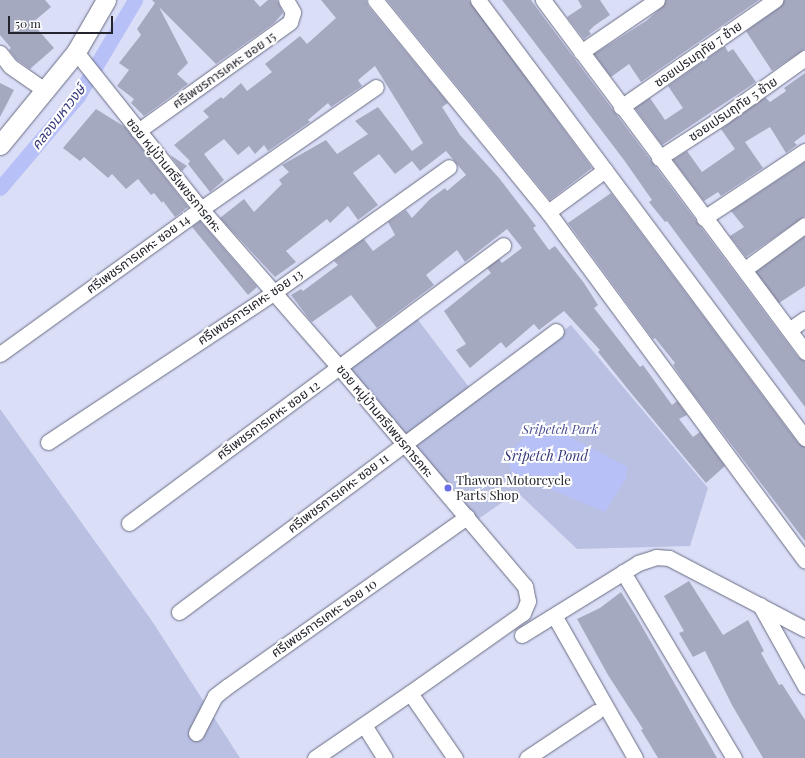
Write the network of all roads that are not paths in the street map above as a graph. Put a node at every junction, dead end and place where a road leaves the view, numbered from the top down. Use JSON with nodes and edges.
{"nodes":[{"id":1,"x":106,"y":0,"type":"edge"},
{"id":2,"x":286,"y":0,"type":"edge"},
{"id":3,"x":376,"y":0,"type":"edge"},
{"id":4,"x":478,"y":0,"type":"edge"},
{"id":5,"x":543,"y":0,"type":"edge"},
{"id":6,"x":657,"y":0,"type":"edge"},
{"id":7,"x":775,"y":0,"type":"edge"},
{"id":8,"x":76,"y":52,"type":"junction"},
{"id":9,"x":581,"y":52,"type":"junction"},
{"id":10,"x":0,"y":53,"type":"edge"},
{"id":11,"x":805,"y":58,"type":"edge"},
{"id":12,"x":5,"y":65,"type":"edge"},
{"id":13,"x":376,"y":87,"type":"dead end"},
{"id":14,"x":46,"y":91,"type":"junction"},
{"id":15,"x":621,"y":107,"type":"junction"},
{"id":16,"x":138,"y":130,"type":"junction"},
{"id":17,"x":0,"y":145,"type":"edge"},
{"id":18,"x":805,"y":151,"type":"edge"},
{"id":19,"x":659,"y":158,"type":"junction"},
{"id":20,"x":449,"y":167,"type":"dead end"},
{"id":21,"x":605,"y":170,"type":"junction"},
{"id":22,"x":201,"y":209,"type":"junction"},
{"id":23,"x":548,"y":212,"type":"junction"},
{"id":24,"x":704,"y":218,"type":"junction"},
{"id":25,"x":805,"y":225,"type":"edge"},
{"id":26,"x":503,"y":245,"type":"dead end"},
{"id":27,"x":745,"y":269,"type":"junction"},
{"id":28,"x":273,"y":293,"type":"junction"},
{"id":29,"x":805,"y":319,"type":"edge"},
{"id":30,"x":789,"y":330,"type":"junction"},
{"id":31,"x":556,"y":331,"type":"dead end"},
{"id":32,"x":805,"y":352,"type":"edge"},
{"id":33,"x":0,"y":354,"type":"edge"},
{"id":34,"x":340,"y":367,"type":"junction"},
{"id":35,"x":805,"y":438,"type":"edge"},
{"id":36,"x":48,"y":442,"type":"dead end"},
{"id":37,"x":404,"y":444,"type":"junction"},
{"id":38,"x":467,"y":517,"type":"junction"},
{"id":39,"x":129,"y":523,"type":"dead end"},
{"id":40,"x":805,"y":560,"type":"edge"},
{"id":41,"x":623,"y":572,"type":"junction"},
{"id":42,"x":760,"y":605,"type":"junction"},
{"id":43,"x":179,"y":612,"type":"dead end"},
{"id":44,"x":555,"y":617,"type":"junction"},
{"id":45,"x":805,"y":629,"type":"edge"},
{"id":46,"x":522,"y":635,"type":"dead end"},
{"id":47,"x":805,"y":686,"type":"edge"},
{"id":48,"x":410,"y":693,"type":"junction"},
{"id":49,"x":596,"y":712,"type":"dead end"},
{"id":50,"x":364,"y":725,"type":"junction"},
{"id":51,"x":196,"y":733,"type":"dead end"},
{"id":52,"x":315,"y":758,"type":"edge"},
{"id":53,"x":385,"y":758,"type":"edge"},
{"id":54,"x":455,"y":758,"type":"edge"},
{"id":55,"x":527,"y":758,"type":"edge"},
{"id":56,"x":635,"y":758,"type":"edge"},
{"id":57,"x":734,"y":758,"type":"edge"}],
"edges":[{"from":1,"to":8,"type":"street"},
{"from":2,"to":16,"type":"street","name":"ศรีเพชรการเคหะ ซอย 15"},
{"from":3,"to":23,"type":"street"},
{"from":4,"to":21,"type":"street"},
{"from":5,"to":9,"type":"street"},
{"from":6,"to":9,"type":"street"},
{"from":7,"to":15,"type":"street","name":"ซอยเปรมฤทัย 7 ซ้าย"},
{"from":8,"to":14,"type":"street"},
{"from":8,"to":16,"type":"street","name":"ซอย หมู่บ้านศรีเพชรการคหะ"},
{"from":9,"to":15,"type":"street"},
{"from":10,"to":12,"type":"street"},
{"from":11,"to":19,"type":"street","name":"ซอยเปรมฤทัย 5 ซ้าย"},
{"from":12,"to":14,"type":"street"},
{"from":13,"to":22,"type":"street","name":"ศรีเพชรการเคหะ ซอย 14"},
{"from":14,"to":17,"type":"street"},
{"from":15,"to":19,"type":"street"},
{"from":16,"to":22,"type":"street","name":"ซอย หมู่บ้านศรีเพชรการคหะ"},
{"from":18,"to":24,"type":"street"},
{"from":19,"to":24,"type":"street"},
{"from":20,"to":28,"type":"street","name":"ศรีเพชรการเคหะ ซอย 13"},
{"from":21,"to":23,"type":"street"},
{"from":21,"to":35,"type":"street"},
{"from":22,"to":28,"type":"street","name":"ซอย หมู่บ้านศรีเพชรการคหะ"},
{"from":22,"to":33,"type":"street","name":"ศรีเพชรการเคหะ ซอย 14"},
{"from":23,"to":40,"type":"street"},
{"from":24,"to":27,"type":"street"},
{"from":25,"to":27,"type":"street"},
{"from":26,"to":34,"type":"street","name":"ศรีเพชรการเคหะ ซอย 12"},
{"from":27,"to":30,"type":"street"},
{"from":28,"to":34,"type":"street","name":"ซอย หมู่บ้านศรีเพชรการคหะ"},
{"from":28,"to":36,"type":"street","name":"ศรีเพชรการเคหะ ซอย 13"},
{"from":29,"to":30,"type":"street"},
{"from":30,"to":32,"type":"street"},
{"from":31,"to":37,"type":"street","name":"ศรีเพชรการเคหะ ซอย 11"},
{"from":34,"to":37,"type":"street","name":"ซอย หมู่บ้านศรีเพชรการคหะ"},
{"from":34,"to":39,"type":"street","name":"ศรีเพชรการเคหะ ซอย 12"},
{"from":37,"to":38,"type":"street","name":"ซอย หมู่บ้านศรีเพชรการคหะ"},
{"from":37,"to":43,"type":"street","name":"ศรีเพชรการเคหะ ซอย 11"},
{"from":38,"to":48,"type":"street","name":"ซอย หมู่บ้านศรีเพชรการคหะ"},
{"from":38,"to":51,"type":"street","name":"ศรีเพชรการเคหะ ซอย 10"},
{"from":41,"to":42,"type":"street"},
{"from":41,"to":44,"type":"street"},
{"from":41,"to":57,"type":"street"},
{"from":42,"to":45,"type":"street"},
{"from":42,"to":47,"type":"street"},
{"from":44,"to":46,"type":"street"},
{"from":44,"to":56,"type":"street"},
{"from":48,"to":50,"type":"street","name":"ซอย หมู่บ้านศรีเพชรการคหะ"},
{"from":48,"to":54,"type":"street"},
{"from":49,"to":55,"type":"street"},
{"from":50,"to":52,"type":"street","name":"ซอย หมู่บ้านศรีเพชรการคหะ"},
{"from":50,"to":53,"type":"street"}]}
